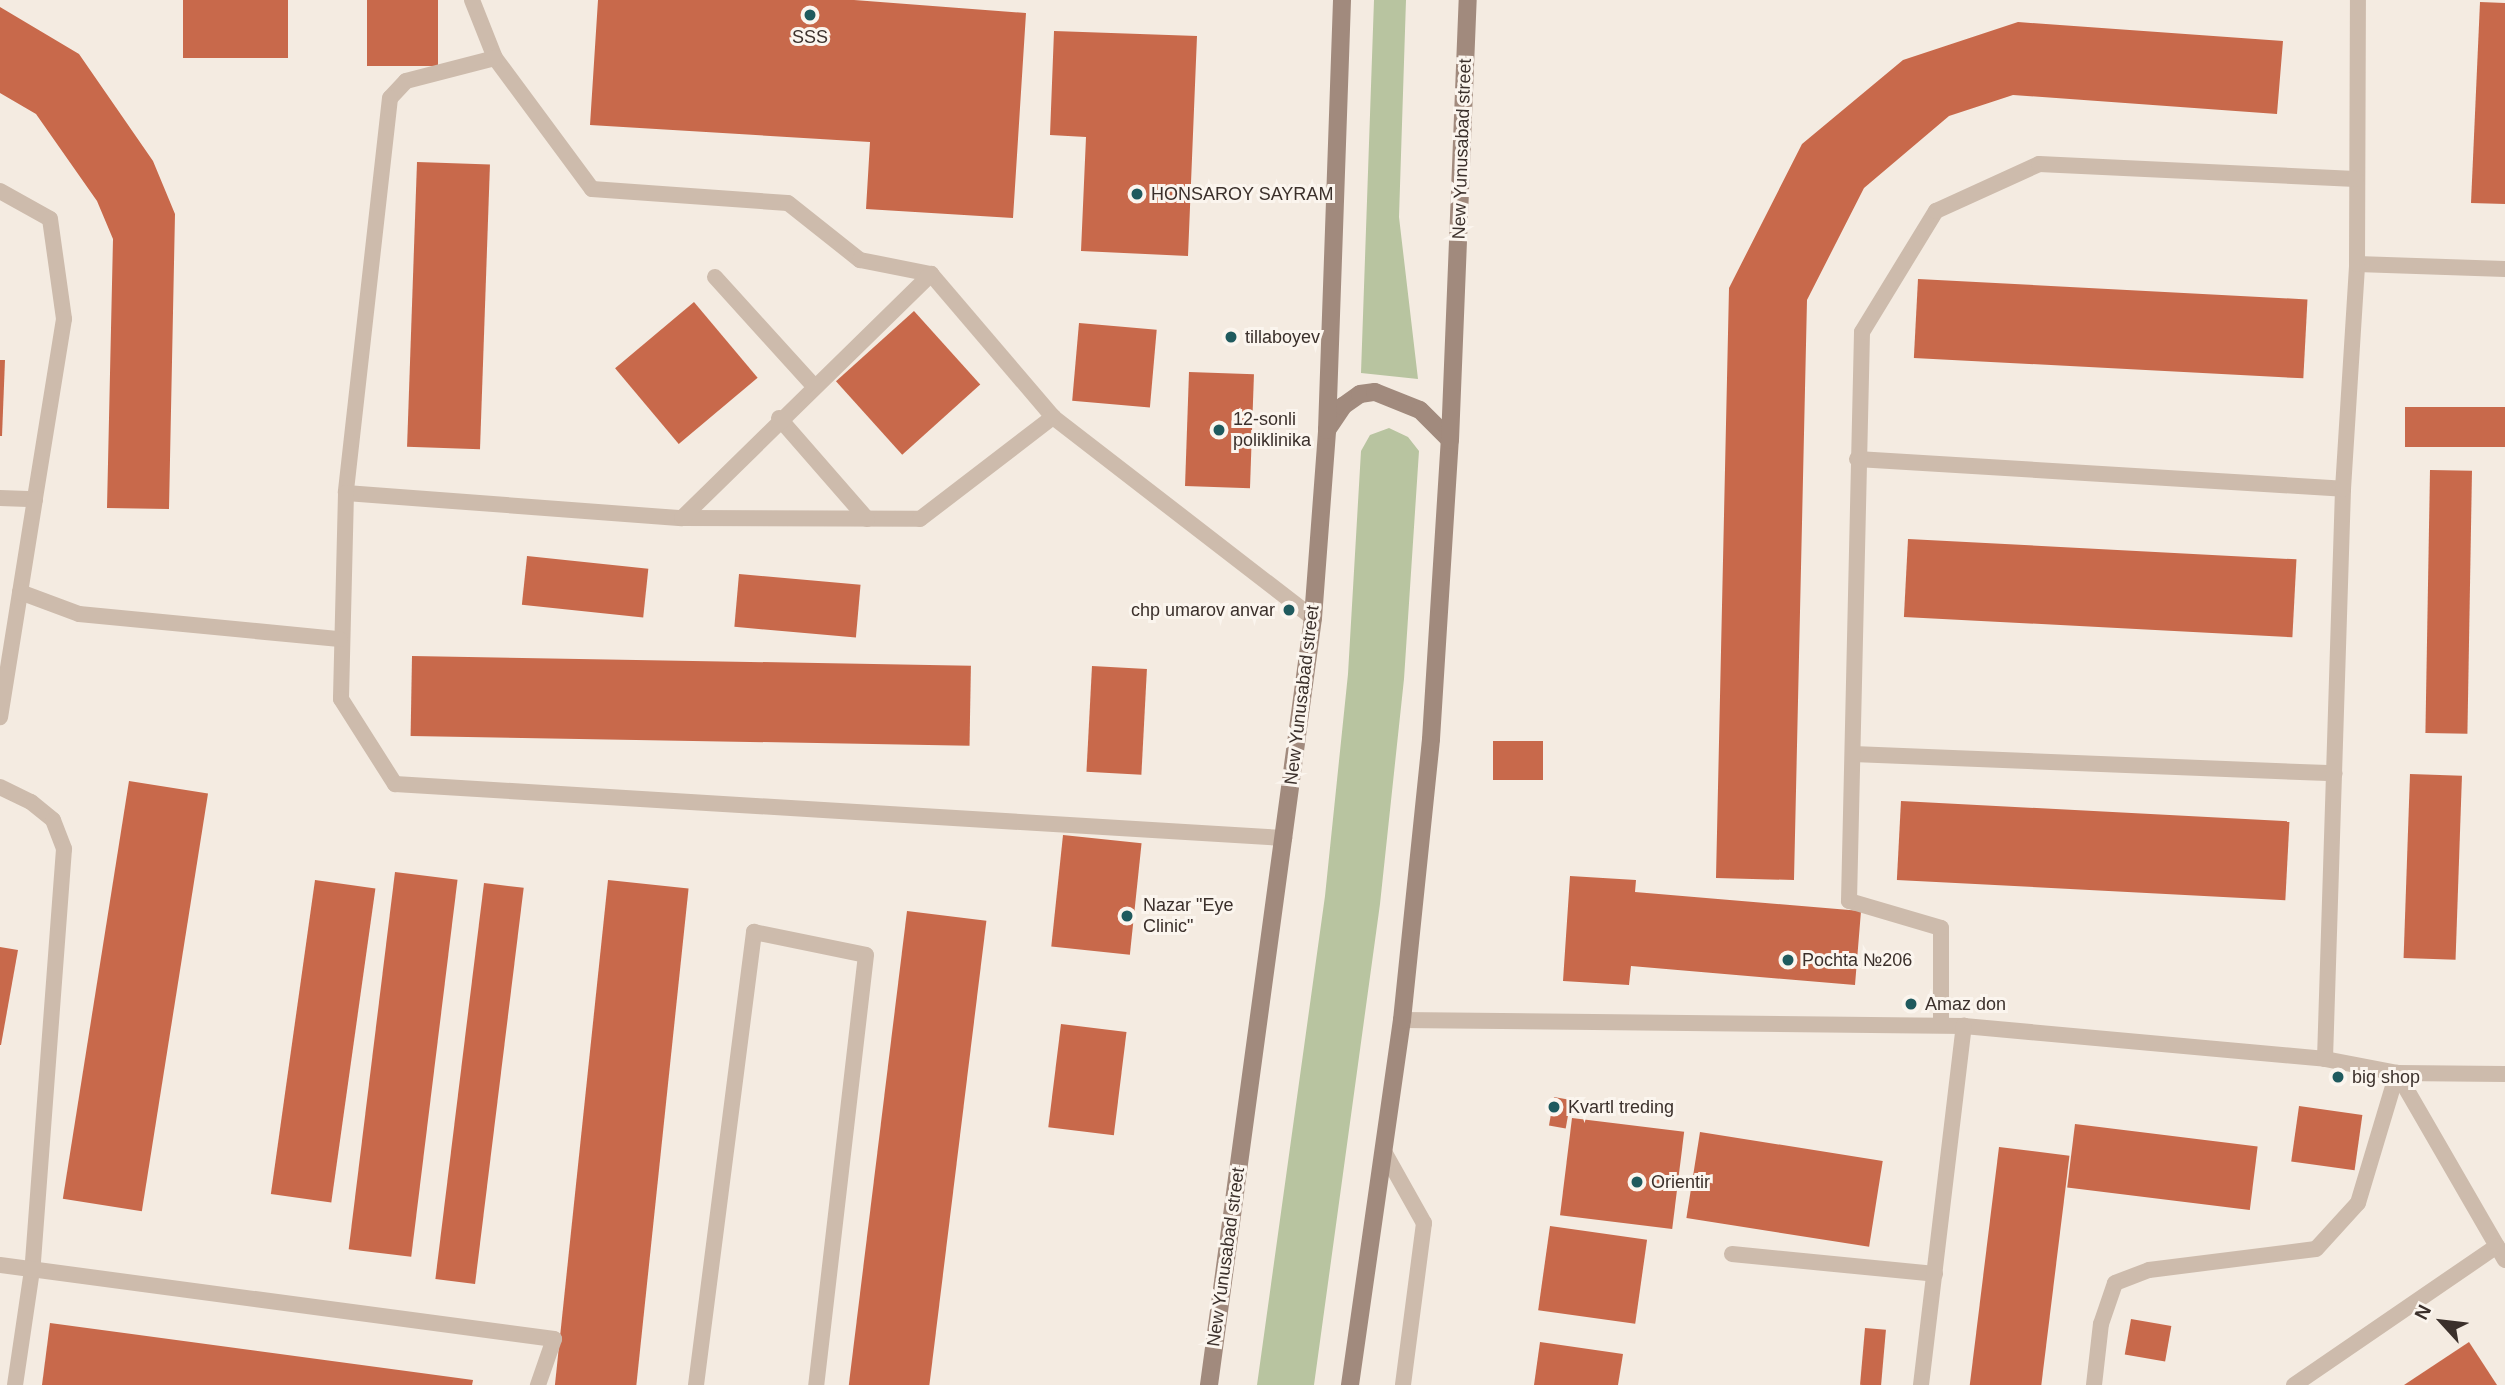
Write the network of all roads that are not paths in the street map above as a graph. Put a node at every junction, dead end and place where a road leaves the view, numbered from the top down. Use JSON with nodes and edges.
{"nodes":[{"id":1,"x":472,"y":0,"type":"edge"},
{"id":2,"x":1342,"y":0,"type":"edge"},
{"id":3,"x":1468,"y":0,"type":"edge"},
{"id":4,"x":2358,"y":0,"type":"edge"},
{"id":5,"x":495,"y":58,"type":"junction"},
{"id":6,"x":2356,"y":179,"type":"junction"},
{"id":7,"x":0,"y":191,"type":"edge"},
{"id":8,"x":2357,"y":264,"type":"junction"},
{"id":9,"x":2505,"y":269,"type":"edge"},
{"id":10,"x":931,"y":274,"type":"junction"},
{"id":11,"x":715,"y":277,"type":"dead end"},
{"id":12,"x":814,"y":386,"type":"junction"},
{"id":13,"x":1053,"y":417,"type":"junction"},
{"id":14,"x":779,"y":418,"type":"junction"},
{"id":15,"x":1326,"y":430,"type":"junction"},
{"id":16,"x":1450,"y":440,"type":"junction"},
{"id":17,"x":1857,"y":459,"type":"junction"},
{"id":18,"x":2343,"y":489,"type":"junction"},
{"id":19,"x":346,"y":493,"type":"junction"},
{"id":20,"x":0,"y":498,"type":"edge"},
{"id":21,"x":35,"y":499,"type":"junction"},
{"id":22,"x":682,"y":518,"type":"junction"},
{"id":23,"x":867,"y":519,"type":"junction"},
{"id":24,"x":20,"y":592,"type":"junction"},
{"id":25,"x":1312,"y":618,"type":"junction"},
{"id":26,"x":340,"y":639,"type":"junction"},
{"id":27,"x":0,"y":717,"type":"edge"},
{"id":28,"x":1853,"y":754,"type":"junction"},
{"id":29,"x":2335,"y":774,"type":"junction"},
{"id":30,"x":0,"y":787,"type":"edge"},
{"id":31,"x":1284,"y":838,"type":"junction"},
{"id":32,"x":1402,"y":1020,"type":"junction"},
{"id":33,"x":1941,"y":1025,"type":"junction"},
{"id":34,"x":1964,"y":1026,"type":"junction"},
{"id":35,"x":2325,"y":1059,"type":"junction"},
{"id":36,"x":2397,"y":1073,"type":"junction"},
{"id":37,"x":2505,"y":1074,"type":"edge"},
{"id":38,"x":1383,"y":1150,"type":"junction"},
{"id":39,"x":2501,"y":1253,"type":"edge"},
{"id":40,"x":1732,"y":1254,"type":"dead end"},
{"id":41,"x":0,"y":1265,"type":"edge"},
{"id":42,"x":32,"y":1270,"type":"junction"},
{"id":43,"x":1934,"y":1274,"type":"junction"},
{"id":44,"x":15,"y":1385,"type":"edge"},
{"id":45,"x":538,"y":1385,"type":"edge"},
{"id":46,"x":696,"y":1385,"type":"edge"},
{"id":47,"x":816,"y":1385,"type":"edge"},
{"id":48,"x":1209,"y":1385,"type":"edge"},
{"id":49,"x":1350,"y":1385,"type":"edge"},
{"id":50,"x":1403,"y":1385,"type":"edge"},
{"id":51,"x":1921,"y":1385,"type":"edge"},
{"id":52,"x":2094,"y":1385,"type":"edge"},
{"id":53,"x":2294,"y":1385,"type":"edge"}],
"edges":[{"from":1,"to":5,"type":"lane"},
{"from":2,"to":15,"type":"main road","name":"New Yunusabad street"},
{"from":3,"to":16,"type":"main road","name":"New Yunusabad street"},
{"from":4,"to":6,"type":"lane"},
{"from":5,"to":10,"type":"lane"},
{"from":5,"to":19,"type":"lane"},
{"from":6,"to":8,"type":"lane"},
{"from":6,"to":17,"type":"lane"},
{"from":7,"to":21,"type":"lane"},
{"from":8,"to":9,"type":"lane"},
{"from":8,"to":18,"type":"lane"},
{"from":10,"to":12,"type":"lane"},
{"from":10,"to":13,"type":"lane"},
{"from":11,"to":12,"type":"lane"},
{"from":12,"to":14,"type":"lane"},
{"from":13,"to":23,"type":"lane"},
{"from":13,"to":25,"type":"lane"},
{"from":14,"to":22,"type":"lane"},
{"from":14,"to":23,"type":"lane"},
{"from":15,"to":16,"type":"main road"},
{"from":15,"to":25,"type":"main road","name":"New Yunusabad street"},
{"from":16,"to":32,"type":"main road","name":"New Yunusabad street"},
{"from":17,"to":18,"type":"lane"},
{"from":17,"to":28,"type":"lane"},
{"from":18,"to":29,"type":"lane"},
{"from":19,"to":22,"type":"lane"},
{"from":19,"to":26,"type":"lane"},
{"from":20,"to":21,"type":"lane"},
{"from":21,"to":24,"type":"lane"},
{"from":22,"to":23,"type":"lane"},
{"from":24,"to":26,"type":"lane"},
{"from":24,"to":27,"type":"lane"},
{"from":25,"to":31,"type":"main road","name":"New Yunusabad street"},
{"from":26,"to":31,"type":"lane"},
{"from":28,"to":29,"type":"lane"},
{"from":28,"to":33,"type":"lane"},
{"from":29,"to":35,"type":"lane"},
{"from":30,"to":42,"type":"lane"},
{"from":31,"to":48,"type":"main road","name":"New Yunusabad street"},
{"from":32,"to":33,"type":"lane"},
{"from":32,"to":38,"type":"main road","name":"New Yunusabad street"},
{"from":33,"to":34,"type":"lane"},
{"from":34,"to":35,"type":"lane"},
{"from":34,"to":43,"type":"lane"},
{"from":35,"to":36,"type":"lane"},
{"from":36,"to":37,"type":"lane"},
{"from":36,"to":39,"type":"lane"},
{"from":36,"to":52,"type":"lane"},
{"from":38,"to":49,"type":"main road","name":"New Yunusabad street"},
{"from":38,"to":50,"type":"lane"},
{"from":39,"to":53,"type":"lane"},
{"from":40,"to":43,"type":"lane"},
{"from":41,"to":42,"type":"lane"},
{"from":42,"to":44,"type":"lane"},
{"from":42,"to":45,"type":"lane"},
{"from":43,"to":51,"type":"lane"},
{"from":46,"to":47,"type":"lane"}]}
